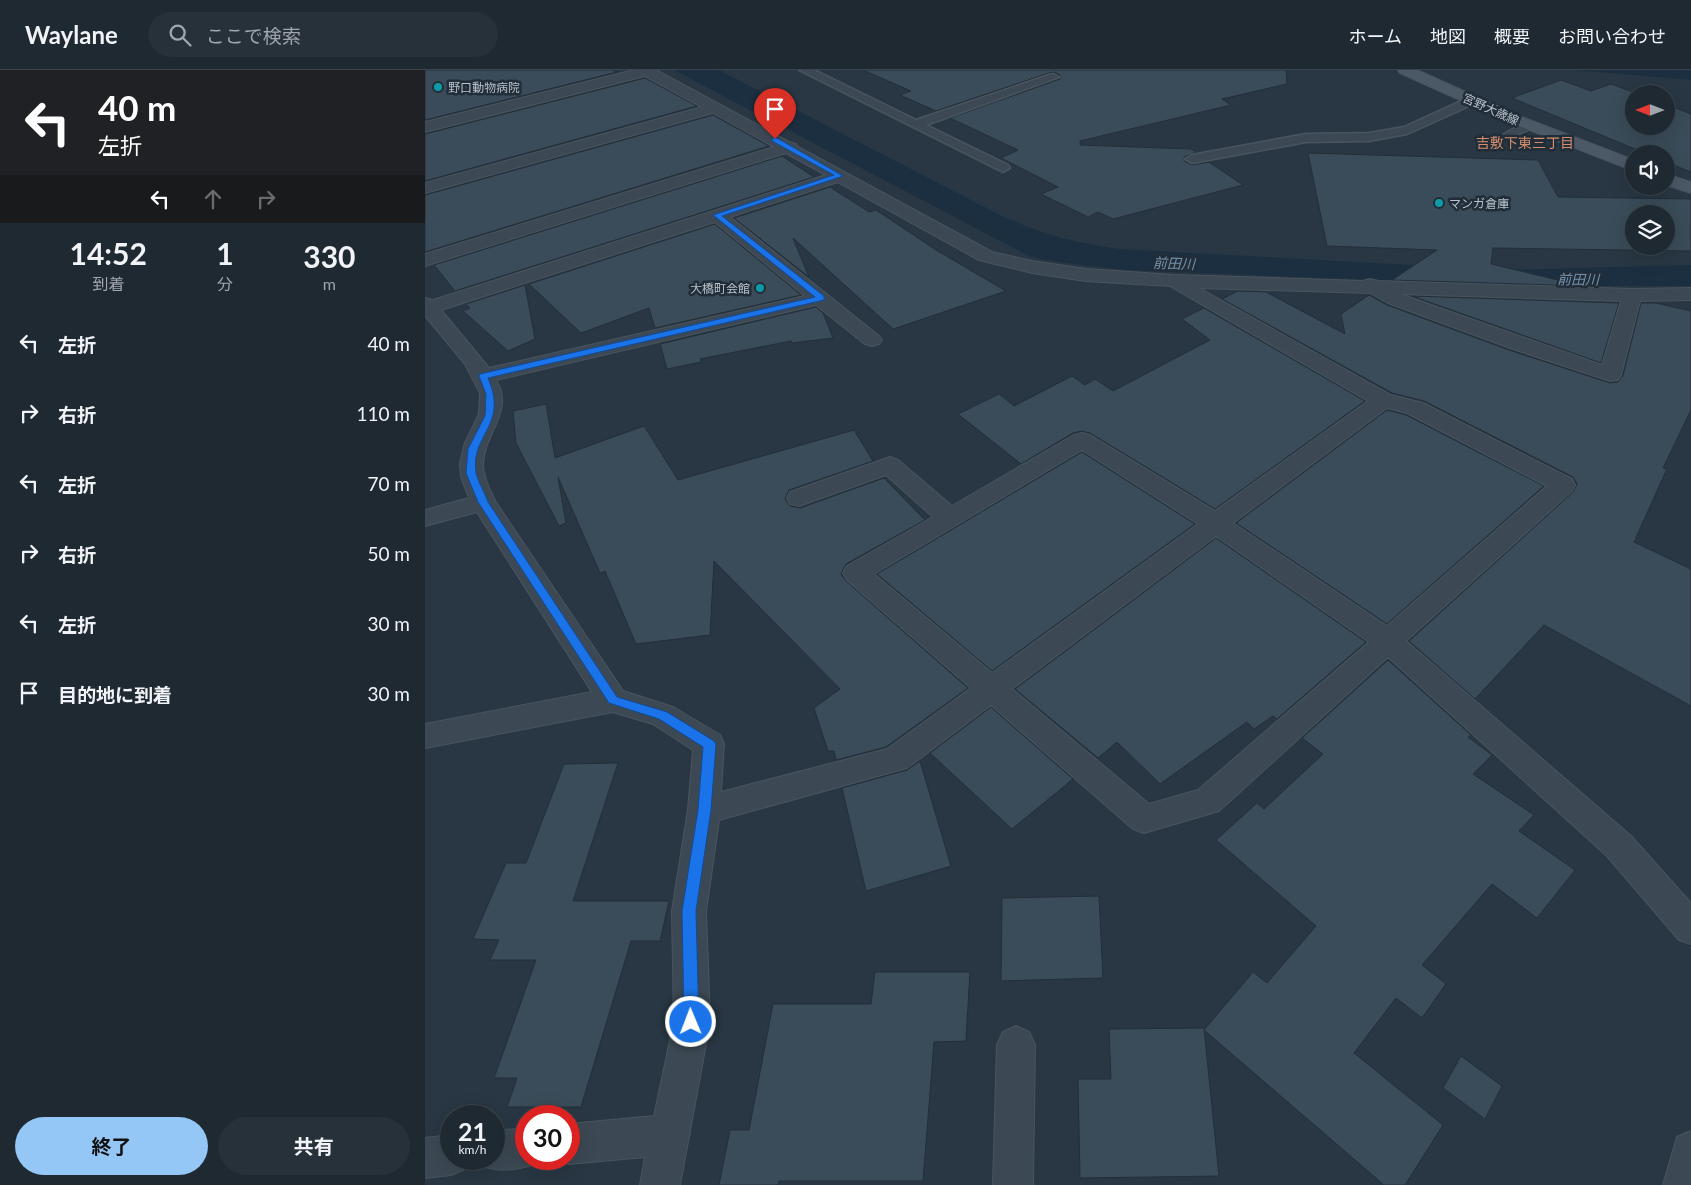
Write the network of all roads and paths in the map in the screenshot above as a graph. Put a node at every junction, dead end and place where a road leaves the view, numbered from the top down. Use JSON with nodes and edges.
{"nodes":[{"id":1,"x":805,"y":70,"type":"edge"},
{"id":2,"x":1405,"y":70,"type":"edge"},
{"id":3,"x":646,"y":71,"type":"edge"},
{"id":4,"x":1053,"y":77,"type":"dead end"},
{"id":5,"x":1472,"y":100,"type":"junction"},
{"id":6,"x":715,"y":108,"type":"junction"},
{"id":7,"x":915,"y":125,"type":"junction"},
{"id":8,"x":1529,"y":125,"type":"junction"},
{"id":9,"x":425,"y":127,"type":"edge"},
{"id":10,"x":1510,"y":134,"type":"dead end"},
{"id":11,"x":790,"y":147,"type":"junction"},
{"id":12,"x":1192,"y":159,"type":"dead end"},
{"id":13,"x":1625,"y":162,"type":"edge"},
{"id":14,"x":1003,"y":168,"type":"dead end"},
{"id":15,"x":840,"y":176,"type":"junction"},
{"id":16,"x":1675,"y":182,"type":"edge"},
{"id":17,"x":425,"y":188,"type":"edge"},
{"id":18,"x":1691,"y":188,"type":"edge"},
{"id":19,"x":717,"y":215,"type":"junction"},
{"id":20,"x":425,"y":260,"type":"edge"},
{"id":21,"x":1174,"y":281,"type":"junction"},
{"id":22,"x":1370,"y":285,"type":"junction"},
{"id":23,"x":1691,"y":294,"type":"edge"},
{"id":24,"x":1633,"y":295,"type":"junction"},
{"id":25,"x":821,"y":298,"type":"junction"},
{"id":26,"x":427,"y":306,"type":"edge"},
{"id":27,"x":871,"y":340,"type":"dead end"},
{"id":28,"x":483,"y":376,"type":"junction"},
{"id":29,"x":1383,"y":400,"type":"junction"},
{"id":30,"x":799,"y":498,"type":"dead end"},
{"id":31,"x":483,"y":502,"type":"junction"},
{"id":32,"x":425,"y":518,"type":"edge"},
{"id":33,"x":949,"y":518,"type":"junction"},
{"id":34,"x":1217,"y":524,"type":"junction"},
{"id":35,"x":1388,"y":641,"type":"junction"},
{"id":36,"x":993,"y":688,"type":"junction"},
{"id":37,"x":613,"y":700,"type":"junction"},
{"id":38,"x":425,"y":736,"type":"edge"},
{"id":39,"x":704,"y":810,"type":"junction"},
{"id":40,"x":1691,"y":928,"type":"edge"},
{"id":41,"x":1017,"y":1044,"type":"dead end"},
{"id":42,"x":668,"y":1135,"type":"junction"},
{"id":43,"x":580,"y":1143,"type":"edge"},
{"id":44,"x":1691,"y":1151,"type":"edge"},
{"id":45,"x":440,"y":1156,"type":"edge"},
{"id":46,"x":425,"y":1158,"type":"edge"},
{"id":47,"x":659,"y":1185,"type":"edge"},
{"id":48,"x":1013,"y":1185,"type":"edge"},
{"id":49,"x":1683,"y":1185,"type":"edge"}],
"edges":[{"from":1,"to":7,"type":"lane"},
{"from":2,"to":5,"type":"main road","name":"宮野大歳線"},
{"from":3,"to":6,"type":"street"},
{"from":3,"to":9,"type":"street"},
{"from":4,"to":7,"type":"lane"},
{"from":5,"to":8,"type":"main road","name":"宮野大歳線"},
{"from":5,"to":12,"type":"lane"},
{"from":6,"to":11,"type":"street"},
{"from":6,"to":17,"type":"street"},
{"from":7,"to":14,"type":"lane"},
{"from":8,"to":10,"type":"lane"},
{"from":8,"to":13,"type":"main road","name":"宮野大歳線"},
{"from":11,"to":15,"type":"street"},
{"from":11,"to":20,"type":"street"},
{"from":15,"to":19,"type":"street"},
{"from":15,"to":21,"type":"street"},
{"from":16,"to":18,"type":"main road"},
{"from":19,"to":25,"type":"street"},
{"from":19,"to":26,"type":"street"},
{"from":21,"to":22,"type":"street"},
{"from":21,"to":29,"type":"street"},
{"from":22,"to":24,"type":"street"},
{"from":22,"to":24,"type":"street"},
{"from":23,"to":24,"type":"street"},
{"from":25,"to":27,"type":"street"},
{"from":25,"to":28,"type":"street"},
{"from":26,"to":28,"type":"street"},
{"from":28,"to":31,"type":"street"},
{"from":29,"to":34,"type":"street"},
{"from":29,"to":35,"type":"street"},
{"from":30,"to":33,"type":"street"},
{"from":31,"to":32,"type":"street"},
{"from":31,"to":37,"type":"street"},
{"from":33,"to":34,"type":"street"},
{"from":33,"to":36,"type":"street"},
{"from":34,"to":35,"type":"street"},
{"from":34,"to":36,"type":"street"},
{"from":35,"to":36,"type":"street"},
{"from":35,"to":40,"type":"street"},
{"from":36,"to":39,"type":"street"},
{"from":37,"to":38,"type":"street"},
{"from":37,"to":39,"type":"street"},
{"from":39,"to":42,"type":"street"},
{"from":41,"to":48,"type":"street"},
{"from":42,"to":43,"type":"street"},
{"from":42,"to":47,"type":"street"},
{"from":44,"to":49,"type":"street"},
{"from":45,"to":46,"type":"street"}]}
